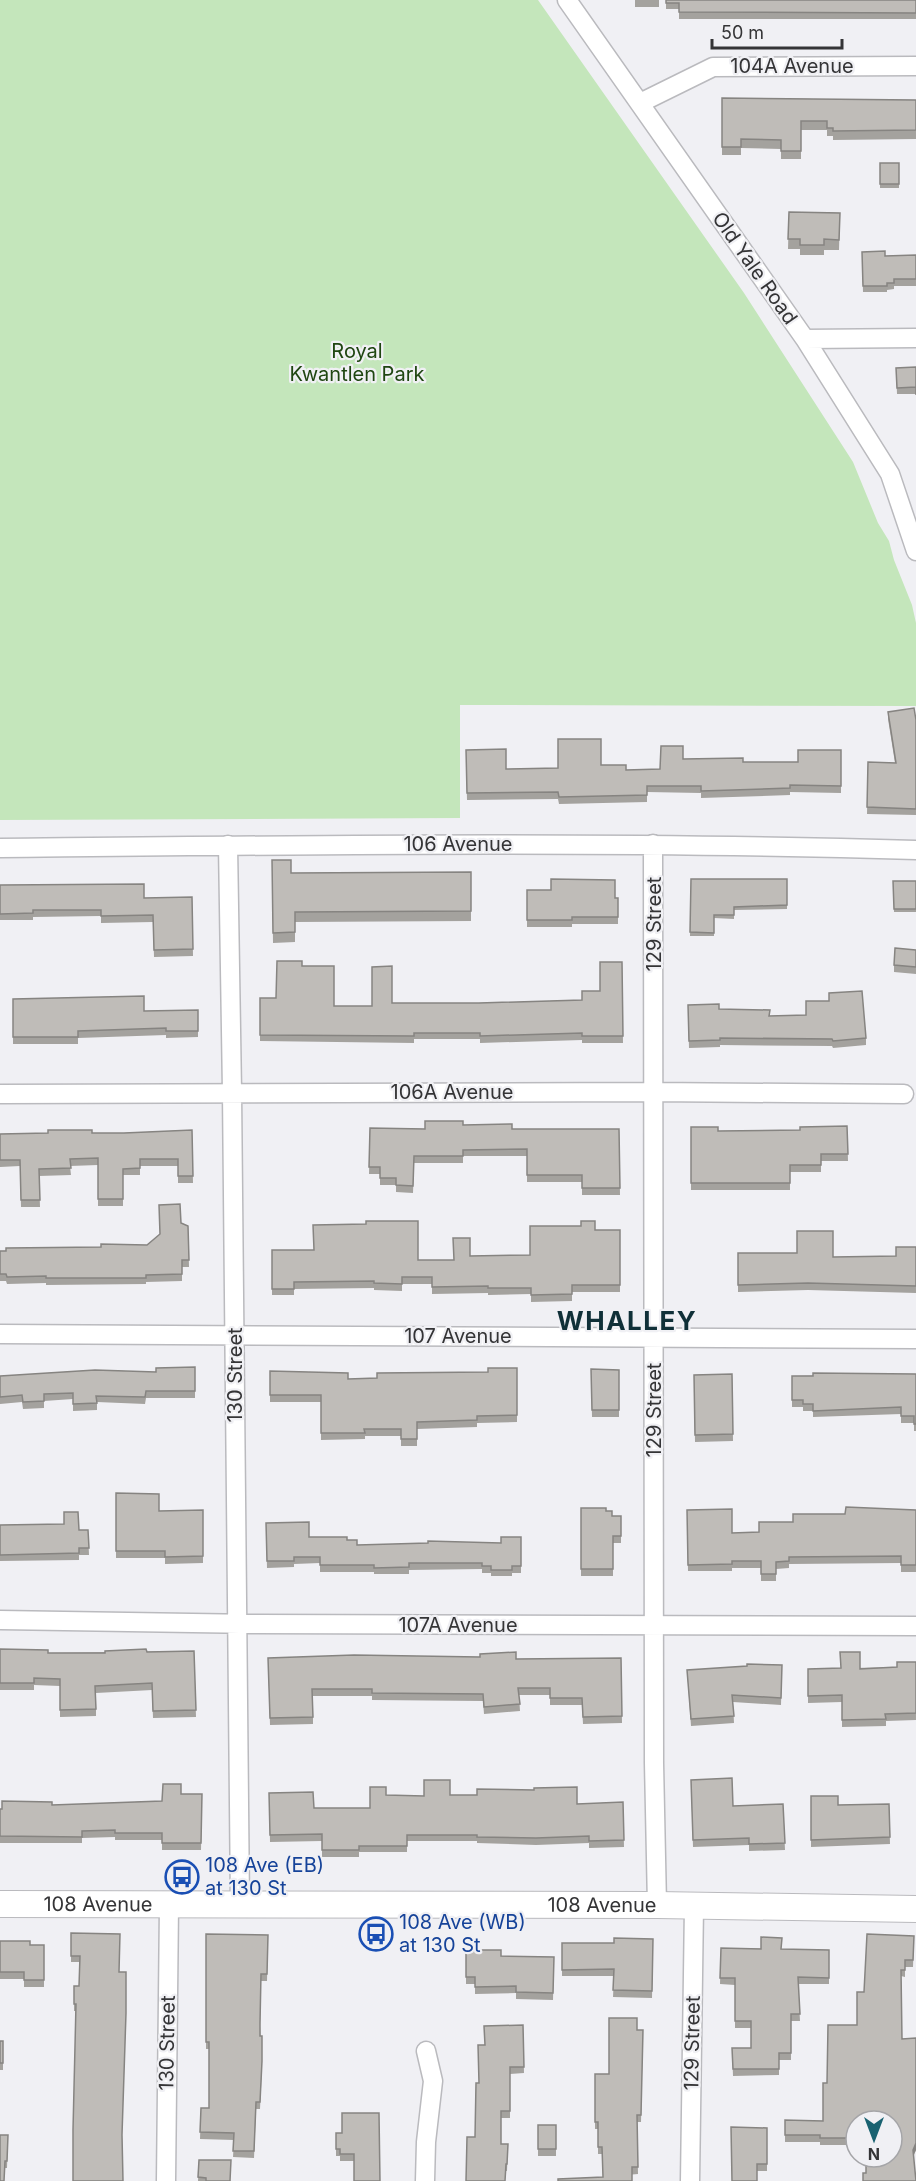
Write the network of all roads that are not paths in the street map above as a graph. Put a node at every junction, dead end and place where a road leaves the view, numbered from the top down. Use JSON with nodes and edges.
{"nodes":[{"id":1,"x":567,"y":0,"type":"edge"},
{"id":2,"x":916,"y":66,"type":"edge"},
{"id":3,"x":640,"y":103,"type":"junction"},
{"id":4,"x":916,"y":338,"type":"edge"},
{"id":5,"x":805,"y":339,"type":"junction"},
{"id":6,"x":916,"y":551,"type":"edge"},
{"id":7,"x":653,"y":844,"type":"junction"},
{"id":8,"x":228,"y":845,"type":"junction"},
{"id":9,"x":0,"y":848,"type":"edge"},
{"id":10,"x":916,"y":850,"type":"edge"},
{"id":11,"x":232,"y":1092,"type":"junction"},
{"id":12,"x":654,"y":1092,"type":"junction"},
{"id":13,"x":0,"y":1094,"type":"edge"},
{"id":14,"x":904,"y":1094,"type":"dead end"},
{"id":15,"x":0,"y":1334,"type":"edge"},
{"id":16,"x":234,"y":1335,"type":"junction"},
{"id":17,"x":654,"y":1337,"type":"junction"},
{"id":18,"x":916,"y":1339,"type":"edge"},
{"id":19,"x":0,"y":1620,"type":"edge"},
{"id":20,"x":237,"y":1624,"type":"junction"},
{"id":21,"x":654,"y":1626,"type":"junction"},
{"id":22,"x":916,"y":1626,"type":"edge"},
{"id":23,"x":0,"y":1904,"type":"edge"},
{"id":24,"x":169,"y":1905,"type":"junction"},
{"id":25,"x":240,"y":1905,"type":"junction"},
{"id":26,"x":657,"y":1905,"type":"junction"},
{"id":27,"x":694,"y":1906,"type":"junction"},
{"id":28,"x":916,"y":1909,"type":"edge"},
{"id":29,"x":426,"y":2051,"type":"dead end"},
{"id":30,"x":166,"y":2181,"type":"edge"},
{"id":31,"x":424,"y":2181,"type":"edge"},
{"id":32,"x":690,"y":2181,"type":"edge"}],
"edges":[{"from":1,"to":3,"type":"street","name":"Old Yale Road"},
{"from":2,"to":3,"type":"street","name":"104A Avenue"},
{"from":3,"to":5,"type":"street","name":"Old Yale Road"},
{"from":4,"to":5,"type":"street"},
{"from":5,"to":6,"type":"street","name":"Old Yale Road"},
{"from":7,"to":8,"type":"street","name":"106 Avenue"},
{"from":7,"to":10,"type":"street","name":"106 Avenue"},
{"from":7,"to":12,"type":"street","name":"129 Street"},
{"from":8,"to":9,"type":"street","name":"106 Avenue"},
{"from":8,"to":11,"type":"street","name":"130 Street"},
{"from":11,"to":12,"type":"street","name":"106A Avenue"},
{"from":11,"to":13,"type":"street","name":"106A Avenue"},
{"from":11,"to":16,"type":"street","name":"130 Street"},
{"from":12,"to":14,"type":"street","name":"106A Avenue"},
{"from":12,"to":17,"type":"street","name":"129 Street"},
{"from":15,"to":16,"type":"street","name":"107 Avenue"},
{"from":16,"to":17,"type":"street","name":"107 Avenue"},
{"from":16,"to":20,"type":"street","name":"130 Street"},
{"from":17,"to":18,"type":"street","name":"107 Avenue"},
{"from":17,"to":21,"type":"street","name":"129 Street"},
{"from":19,"to":20,"type":"street","name":"107A Avenue"},
{"from":20,"to":21,"type":"street","name":"107A Avenue"},
{"from":20,"to":25,"type":"street","name":"130 Street"},
{"from":21,"to":22,"type":"street","name":"107A Avenue"},
{"from":21,"to":26,"type":"street","name":"129 Street"},
{"from":23,"to":24,"type":"main road","name":"108 Avenue"},
{"from":24,"to":25,"type":"main road","name":"108 Avenue"},
{"from":24,"to":30,"type":"street","name":"130 Street"},
{"from":25,"to":26,"type":"main road","name":"108 Avenue"},
{"from":26,"to":27,"type":"main road","name":"108 Avenue"},
{"from":27,"to":28,"type":"main road","name":"108 Avenue"},
{"from":27,"to":32,"type":"street","name":"129 Street"},
{"from":29,"to":31,"type":"street"}]}
